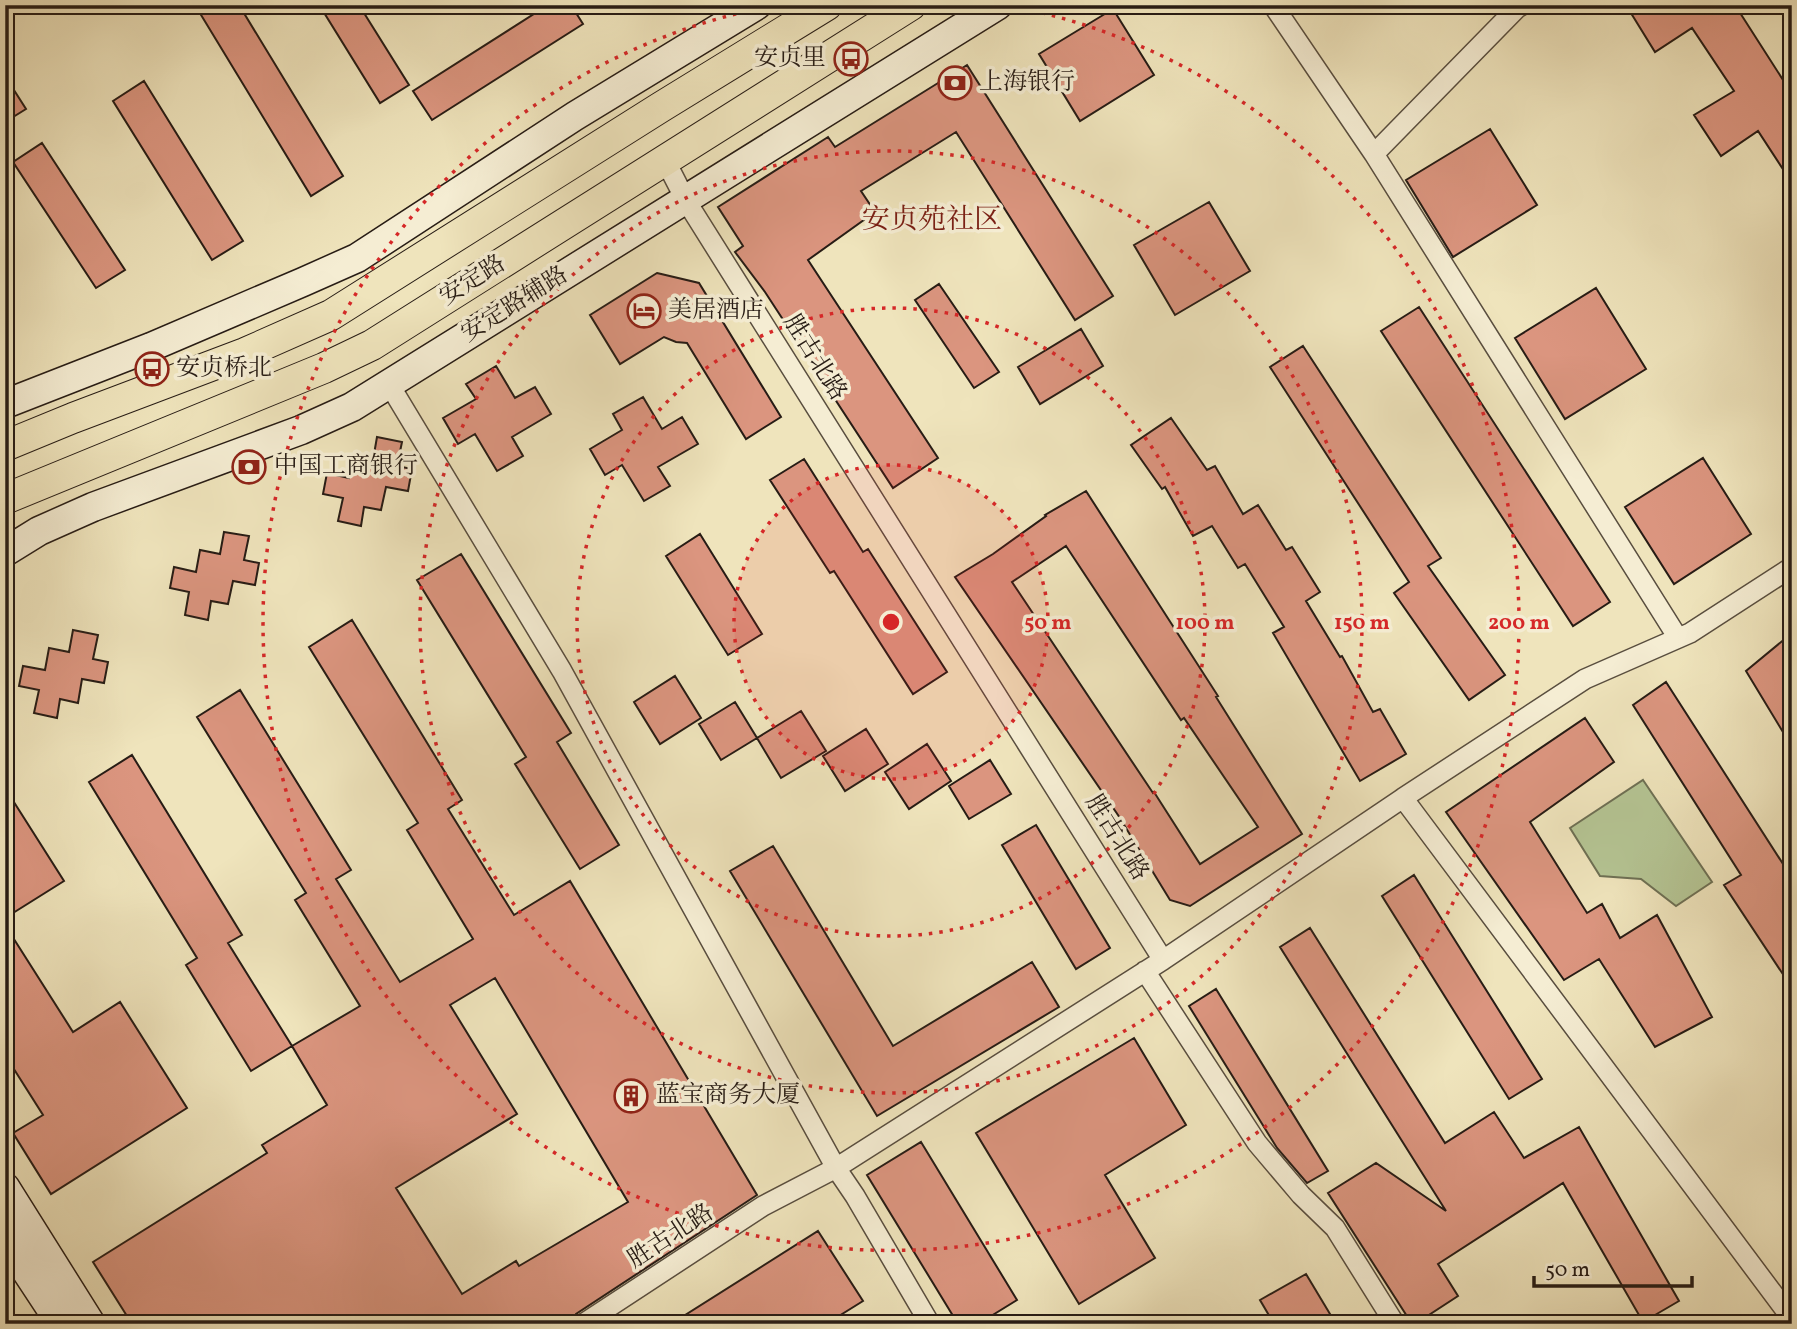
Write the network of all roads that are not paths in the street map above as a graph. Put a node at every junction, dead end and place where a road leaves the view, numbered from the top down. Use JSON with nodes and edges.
{"nodes":[{"id":1,"x":757,"y":5,"type":"edge"},
{"id":2,"x":827,"y":5,"type":"edge"},
{"id":3,"x":911,"y":5,"type":"edge"},
{"id":4,"x":998,"y":5,"type":"edge"},
{"id":5,"x":1273,"y":5,"type":"edge"},
{"id":6,"x":1522,"y":5,"type":"edge"},
{"id":7,"x":661,"y":107,"type":"junction"},
{"id":8,"x":575,"y":116,"type":"junction"},
{"id":9,"x":1374,"y":154,"type":"junction"},
{"id":10,"x":665,"y":160,"type":"junction"},
{"id":11,"x":685,"y":199,"type":"junction"},
{"id":12,"x":389,"y":384,"type":"junction"},
{"id":13,"x":5,"y":404,"type":"edge"},
{"id":14,"x":5,"y":446,"type":"edge"},
{"id":15,"x":5,"y":499,"type":"edge"},
{"id":16,"x":5,"y":552,"type":"edge"},
{"id":17,"x":1792,"y":567,"type":"edge"},
{"id":18,"x":1678,"y":638,"type":"junction"},
{"id":19,"x":1404,"y":798,"type":"junction"},
{"id":20,"x":1163,"y":960,"type":"junction"},
{"id":21,"x":1145,"y":971,"type":"junction"},
{"id":22,"x":836,"y":1168,"type":"junction"},
{"id":23,"x":5,"y":1188,"type":"edge"},
{"id":24,"x":5,"y":1239,"type":"edge"},
{"id":25,"x":1792,"y":1319,"type":"edge"},
{"id":26,"x":58,"y":1320,"type":"edge"},
{"id":27,"x":91,"y":1324,"type":"edge"},
{"id":28,"x":583,"y":1324,"type":"edge"},
{"id":29,"x":930,"y":1324,"type":"edge"},
{"id":30,"x":1395,"y":1324,"type":"edge"}],
"edges":[{"from":1,"to":8,"type":"street"},
{"from":2,"to":7,"type":"main road","name":"安定路"},
{"from":3,"to":10,"type":"main road","name":"安定路"},
{"from":4,"to":11,"type":"street","name":"安定路辅路"},
{"from":5,"to":9,"type":"street"},
{"from":6,"to":9,"type":"street"},
{"from":7,"to":8,"type":"street"},
{"from":7,"to":14,"type":"main road","name":"安定路"},
{"from":8,"to":13,"type":"street"},
{"from":9,"to":18,"type":"street"},
{"from":10,"to":11,"type":"street","name":"胜古北路"},
{"from":10,"to":15,"type":"main road","name":"安定路"},
{"from":11,"to":12,"type":"street","name":"安定路辅路"},
{"from":11,"to":20,"type":"street","name":"胜古北路"},
{"from":12,"to":16,"type":"street","name":"安定路辅路"},
{"from":12,"to":22,"type":"street"},
{"from":17,"to":18,"type":"street"},
{"from":18,"to":19,"type":"street"},
{"from":19,"to":20,"type":"street"},
{"from":19,"to":25,"type":"street"},
{"from":20,"to":21,"type":"street","name":"胜古北路"},
{"from":21,"to":22,"type":"street","name":"胜古北路"},
{"from":21,"to":30,"type":"street"},
{"from":22,"to":28,"type":"street","name":"胜古北路"},
{"from":22,"to":29,"type":"street"},
{"from":23,"to":27,"type":"street"},
{"from":24,"to":26,"type":"street"}]}
